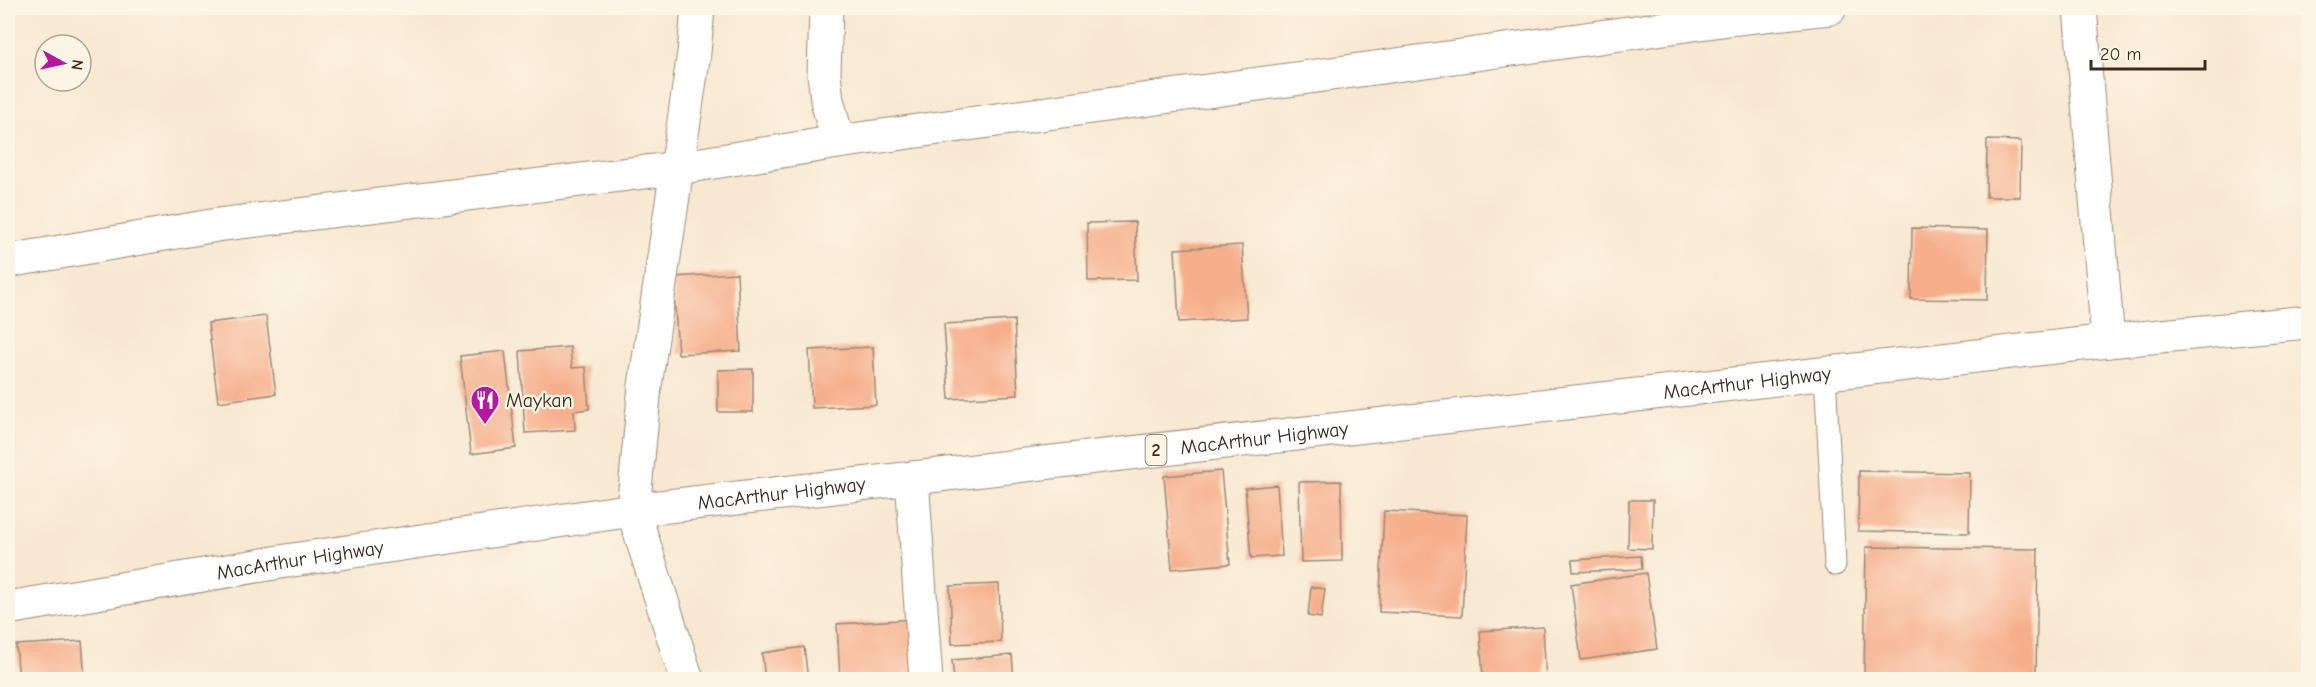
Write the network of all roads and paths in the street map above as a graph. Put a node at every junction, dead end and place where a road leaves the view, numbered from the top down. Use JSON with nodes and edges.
{"nodes":[{"id":1,"x":698,"y":8,"type":"edge"},
{"id":2,"x":826,"y":8,"type":"edge"},
{"id":3,"x":1830,"y":8,"type":"edge"},
{"id":4,"x":2080,"y":8,"type":"edge"},
{"id":5,"x":1737,"y":13,"type":"edge"},
{"id":6,"x":838,"y":142,"type":"junction"},
{"id":7,"x":677,"y":168,"type":"junction"},
{"id":8,"x":8,"y":261,"type":"edge"},
{"id":9,"x":2308,"y":322,"type":"edge"},
{"id":10,"x":2108,"y":341,"type":"junction"},
{"id":11,"x":1825,"y":373,"type":"junction"},
{"id":12,"x":912,"y":478,"type":"junction"},
{"id":13,"x":633,"y":510,"type":"junction"},
{"id":14,"x":1835,"y":565,"type":"dead end"},
{"id":15,"x":8,"y":608,"type":"edge"},
{"id":16,"x":687,"y":680,"type":"edge"},
{"id":17,"x":926,"y":680,"type":"edge"}],
"edges":[{"from":1,"to":7,"type":"main road"},
{"from":2,"to":6,"type":"main road"},
{"from":3,"to":5,"type":"main road"},
{"from":4,"to":10,"type":"main road"},
{"from":5,"to":6,"type":"main road"},
{"from":6,"to":7,"type":"main road"},
{"from":7,"to":8,"type":"main road"},
{"from":7,"to":13,"type":"main road"},
{"from":9,"to":10,"type":"main road","name":"MacArthur Highway","number":"2"},
{"from":10,"to":11,"type":"main road","name":"MacArthur Highway","number":"2"},
{"from":11,"to":12,"type":"main road","name":"MacArthur Highway","number":"2"},
{"from":11,"to":14,"type":"lane"},
{"from":12,"to":13,"type":"main road","name":"MacArthur Highway","number":"2"},
{"from":12,"to":17,"type":"main road"},
{"from":13,"to":15,"type":"main road","name":"MacArthur Highway","number":"2"},
{"from":13,"to":16,"type":"main road"}]}
